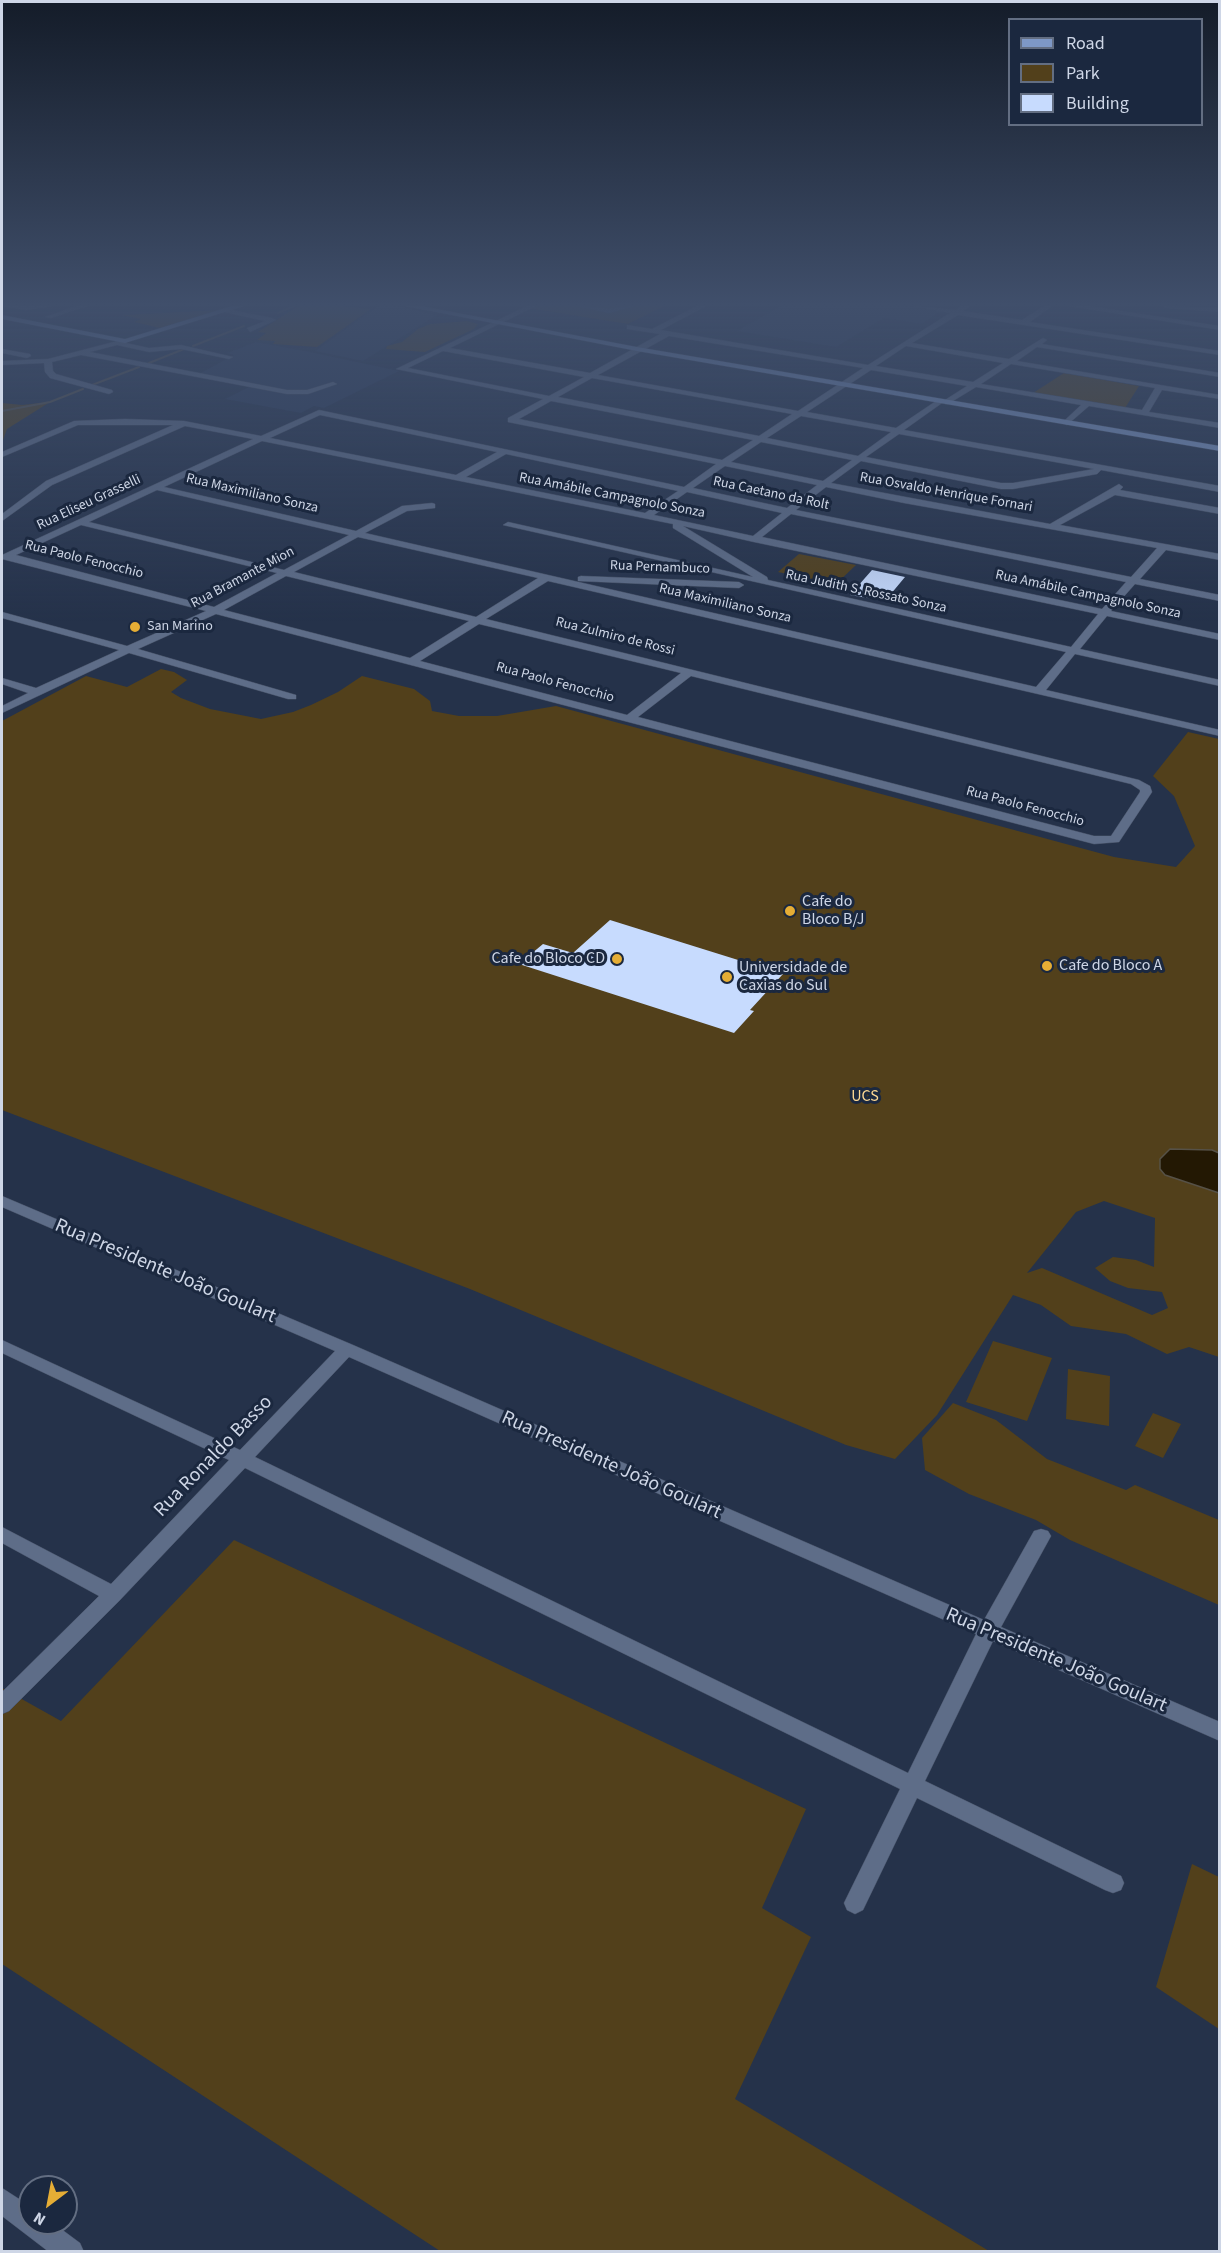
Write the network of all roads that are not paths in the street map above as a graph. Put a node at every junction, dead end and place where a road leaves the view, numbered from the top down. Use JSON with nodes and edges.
{"nodes":[{"id":1,"x":527,"y":411,"type":"edge"},
{"id":2,"x":613,"y":411,"type":"edge"},
{"id":3,"x":788,"y":411,"type":"edge"},
{"id":4,"x":802,"y":411,"type":"edge"},
{"id":5,"x":929,"y":411,"type":"edge"},
{"id":6,"x":997,"y":411,"type":"edge"},
{"id":7,"x":1079,"y":411,"type":"edge"},
{"id":8,"x":1132,"y":411,"type":"edge"},
{"id":9,"x":319,"y":412,"type":"joint"},
{"id":10,"x":799,"y":413,"type":"junction"},
{"id":11,"x":1144,"y":413,"type":"joint"},
{"id":12,"x":184,"y":423,"type":"junction"},
{"id":13,"x":1067,"y":423,"type":"junction"},
{"id":14,"x":1220,"y":426,"type":"edge"},
{"id":15,"x":898,"y":431,"type":"junction"},
{"id":16,"x":258,"y":438,"type":"junction"},
{"id":17,"x":759,"y":439,"type":"junction"},
{"id":18,"x":1220,"y":449,"type":"edge"},
{"id":19,"x":507,"y":450,"type":"junction"},
{"id":20,"x":2,"y":455,"type":"edge"},
{"id":21,"x":860,"y":459,"type":"junction"},
{"id":22,"x":722,"y":464,"type":"junction"},
{"id":23,"x":1106,"y":469,"type":"junction"},
{"id":24,"x":1132,"y":474,"type":"junction"},
{"id":25,"x":456,"y":479,"type":"junction"},
{"id":26,"x":824,"y":484,"type":"junction"},
{"id":27,"x":154,"y":487,"type":"junction"},
{"id":28,"x":684,"y":489,"type":"junction"},
{"id":29,"x":1220,"y":489,"type":"edge"},
{"id":30,"x":1114,"y":492,"type":"junction"},
{"id":31,"x":432,"y":506,"type":"dead end"},
{"id":32,"x":1220,"y":511,"type":"edge"},
{"id":33,"x":787,"y":512,"type":"junction"},
{"id":34,"x":647,"y":516,"type":"junction"},
{"id":35,"x":2,"y":518,"type":"edge"},
{"id":36,"x":666,"y":520,"type":"junction"},
{"id":37,"x":79,"y":522,"type":"junction"},
{"id":38,"x":508,"y":525,"type":"dead end"},
{"id":39,"x":1052,"y":526,"type":"junction"},
{"id":40,"x":356,"y":534,"type":"junction"},
{"id":41,"x":754,"y":538,"type":"junction"},
{"id":42,"x":1164,"y":546,"type":"junction"},
{"id":43,"x":1220,"y":556,"type":"edge"},
{"id":44,"x":4,"y":557,"type":"edge"},
{"id":45,"x":286,"y":572,"type":"junction"},
{"id":46,"x":544,"y":578,"type":"junction"},
{"id":47,"x":1133,"y":580,"type":"junction"},
{"id":48,"x":774,"y":586,"type":"junction"},
{"id":49,"x":1220,"y":598,"type":"edge"},
{"id":50,"x":216,"y":610,"type":"junction"},
{"id":51,"x":1105,"y":612,"type":"junction"},
{"id":52,"x":2,"y":615,"type":"edge"},
{"id":53,"x":478,"y":619,"type":"junction"},
{"id":54,"x":1220,"y":637,"type":"edge"},
{"id":55,"x":129,"y":649,"type":"junction"},
{"id":56,"x":1073,"y":650,"type":"junction"},
{"id":57,"x":412,"y":661,"type":"junction"},
{"id":58,"x":691,"y":671,"type":"junction"},
{"id":59,"x":2,"y":681,"type":"edge"},
{"id":60,"x":1220,"y":683,"type":"edge"},
{"id":61,"x":37,"y":692,"type":"junction"},
{"id":62,"x":1039,"y":692,"type":"junction"},
{"id":63,"x":292,"y":697,"type":"dead end"},
{"id":64,"x":2,"y":710,"type":"edge"},
{"id":65,"x":630,"y":718,"type":"junction"},
{"id":66,"x":1220,"y":733,"type":"edge"},
{"id":67,"x":1094,"y":840,"type":"joint"},
{"id":68,"x":2,"y":1201,"type":"edge"},
{"id":69,"x":2,"y":1346,"type":"edge"},
{"id":70,"x":347,"y":1350,"type":"junction"},
{"id":71,"x":243,"y":1460,"type":"junction"},
{"id":72,"x":2,"y":1534,"type":"edge"},
{"id":73,"x":1041,"y":1536,"type":"dead end"},
{"id":74,"x":113,"y":1594,"type":"junction"},
{"id":75,"x":988,"y":1631,"type":"junction"},
{"id":76,"x":2,"y":1705,"type":"edge"},
{"id":77,"x":1220,"y":1732,"type":"edge"},
{"id":78,"x":912,"y":1784,"type":"junction"},
{"id":79,"x":1113,"y":1883,"type":"dead end"},
{"id":80,"x":855,"y":1903,"type":"dead end"},
{"id":81,"x":2,"y":2201,"type":"edge"},
{"id":82,"x":18,"y":2213,"type":"edge"},
{"id":83,"x":48,"y":2235,"type":"edge"},
{"id":84,"x":71,"y":2252,"type":"edge"}],
"edges":[{"from":1,"to":22,"type":"street","name":"Rua Osvaldo Henrique Fornari"},
{"from":2,"to":17,"type":"street"},
{"from":3,"to":10,"type":"street"},
{"from":4,"to":10,"type":"street"},
{"from":5,"to":15,"type":"street"},
{"from":6,"to":13,"type":"main road"},
{"from":7,"to":13,"type":"street"},
{"from":8,"to":11,"type":"street"},
{"from":9,"to":16,"type":"street","name":"Rua Eliseu Grasselli"},
{"from":9,"to":19,"type":"street","name":"Rua Caetano da Rolt"},
{"from":10,"to":15,"type":"street"},
{"from":10,"to":17,"type":"street"},
{"from":11,"to":14,"type":"street"},
{"from":12,"to":16,"type":"street","name":"Rua Amábile Campagnolo Sonza"},
{"from":12,"to":20,"type":"street","name":"Rua Amábile Campagnolo Sonza"},
{"from":12,"to":35,"type":"street"},
{"from":13,"to":18,"type":"main road"},
{"from":15,"to":21,"type":"street"},
{"from":15,"to":23,"type":"street"},
{"from":16,"to":25,"type":"street","name":"Rua Amábile Campagnolo Sonza"},
{"from":16,"to":27,"type":"street","name":"Rua Eliseu Grasselli"},
{"from":17,"to":21,"type":"street"},
{"from":17,"to":22,"type":"street"},
{"from":19,"to":25,"type":"street"},
{"from":19,"to":28,"type":"street","name":"Rua Caetano da Rolt"},
{"from":21,"to":23,"type":"street"},
{"from":21,"to":26,"type":"street"},
{"from":22,"to":26,"type":"street","name":"Rua Osvaldo Henrique Fornari"},
{"from":22,"to":28,"type":"street"},
{"from":23,"to":24,"type":"street"},
{"from":24,"to":29,"type":"street"},
{"from":24,"to":30,"type":"street"},
{"from":25,"to":34,"type":"street","name":"Rua Amábile Campagnolo Sonza"},
{"from":26,"to":33,"type":"street"},
{"from":26,"to":39,"type":"street","name":"Rua Osvaldo Henrique Fornari"},
{"from":27,"to":37,"type":"street","name":"Rua Eliseu Grasselli"},
{"from":27,"to":40,"type":"street","name":"Rua Maximiliano Sonza"},
{"from":28,"to":33,"type":"street","name":"Rua Caetano da Rolt"},
{"from":28,"to":34,"type":"street"},
{"from":30,"to":32,"type":"street"},
{"from":30,"to":39,"type":"street"},
{"from":31,"to":40,"type":"street","name":"Rua Bramante Mion"},
{"from":33,"to":41,"type":"street"},
{"from":33,"to":47,"type":"street","name":"Rua Caetano da Rolt"},
{"from":34,"to":36,"type":"street","name":"Rua Amábile Campagnolo Sonza"},
{"from":36,"to":41,"type":"street","name":"Rua Amábile Campagnolo Sonza"},
{"from":36,"to":48,"type":"street"},
{"from":37,"to":44,"type":"street","name":"Rua Eliseu Grasselli"},
{"from":37,"to":45,"type":"street","name":"Rua Zulmiro de Rossi"},
{"from":38,"to":48,"type":"street","name":"Rua Judith S. Rossato Sonza"},
{"from":39,"to":42,"type":"street","name":"Rua Osvaldo Henrique Fornari"},
{"from":40,"to":45,"type":"street","name":"Rua Bramante Mion"},
{"from":40,"to":46,"type":"street","name":"Rua Maximiliano Sonza"},
{"from":41,"to":51,"type":"street","name":"Rua Amábile Campagnolo Sonza"},
{"from":42,"to":43,"type":"street","name":"Rua Osvaldo Henrique Fornari"},
{"from":42,"to":47,"type":"street"},
{"from":44,"to":50,"type":"street","name":"Rua Paolo Fenocchio"},
{"from":45,"to":50,"type":"street","name":"Rua Bramante Mion"},
{"from":45,"to":53,"type":"street","name":"Rua Zulmiro de Rossi"},
{"from":46,"to":48,"type":"street","name":"Rua Pernambuco"},
{"from":46,"to":53,"type":"street"},
{"from":46,"to":62,"type":"street","name":"Rua Maximiliano Sonza"},
{"from":47,"to":49,"type":"street","name":"Rua Caetano da Rolt"},
{"from":47,"to":51,"type":"street"},
{"from":48,"to":56,"type":"street","name":"Rua Judith S. Rossato Sonza"},
{"from":50,"to":55,"type":"street","name":"Rua Bramante Mion"},
{"from":50,"to":57,"type":"street","name":"Rua Paolo Fenocchio"},
{"from":51,"to":54,"type":"street","name":"Rua Amábile Campagnolo Sonza"},
{"from":51,"to":56,"type":"street"},
{"from":52,"to":55,"type":"street"},
{"from":53,"to":57,"type":"street"},
{"from":53,"to":58,"type":"street","name":"Rua Zulmiro de Rossi"},
{"from":55,"to":61,"type":"street","name":"Rua Bramante Mion"},
{"from":55,"to":63,"type":"street"},
{"from":56,"to":60,"type":"street","name":"Rua Judith S. Rossato Sonza"},
{"from":56,"to":62,"type":"street"},
{"from":57,"to":65,"type":"street","name":"Rua Paolo Fenocchio"},
{"from":58,"to":65,"type":"street"},
{"from":58,"to":67,"type":"street","name":"Rua Zulmiro de Rossi"},
{"from":59,"to":61,"type":"street"},
{"from":61,"to":64,"type":"street","name":"Rua Bramante Mion"},
{"from":62,"to":66,"type":"street","name":"Rua Maximiliano Sonza"},
{"from":65,"to":67,"type":"street","name":"Rua Paolo Fenocchio"},
{"from":68,"to":70,"type":"street","name":"Rua Presidente João Goulart"},
{"from":69,"to":71,"type":"street"},
{"from":70,"to":71,"type":"street","name":"Rua Ronaldo Basso"},
{"from":70,"to":75,"type":"street","name":"Rua Presidente João Goulart"},
{"from":71,"to":74,"type":"street","name":"Rua Ronaldo Basso"},
{"from":71,"to":78,"type":"street"},
{"from":72,"to":74,"type":"street"},
{"from":73,"to":75,"type":"street"},
{"from":74,"to":76,"type":"street","name":"Rua Ronaldo Basso"},
{"from":75,"to":77,"type":"street","name":"Rua Presidente João Goulart"},
{"from":75,"to":78,"type":"street"},
{"from":78,"to":79,"type":"street"},
{"from":78,"to":80,"type":"street"},
{"from":81,"to":82,"type":"street"},
{"from":83,"to":84,"type":"street"}]}
